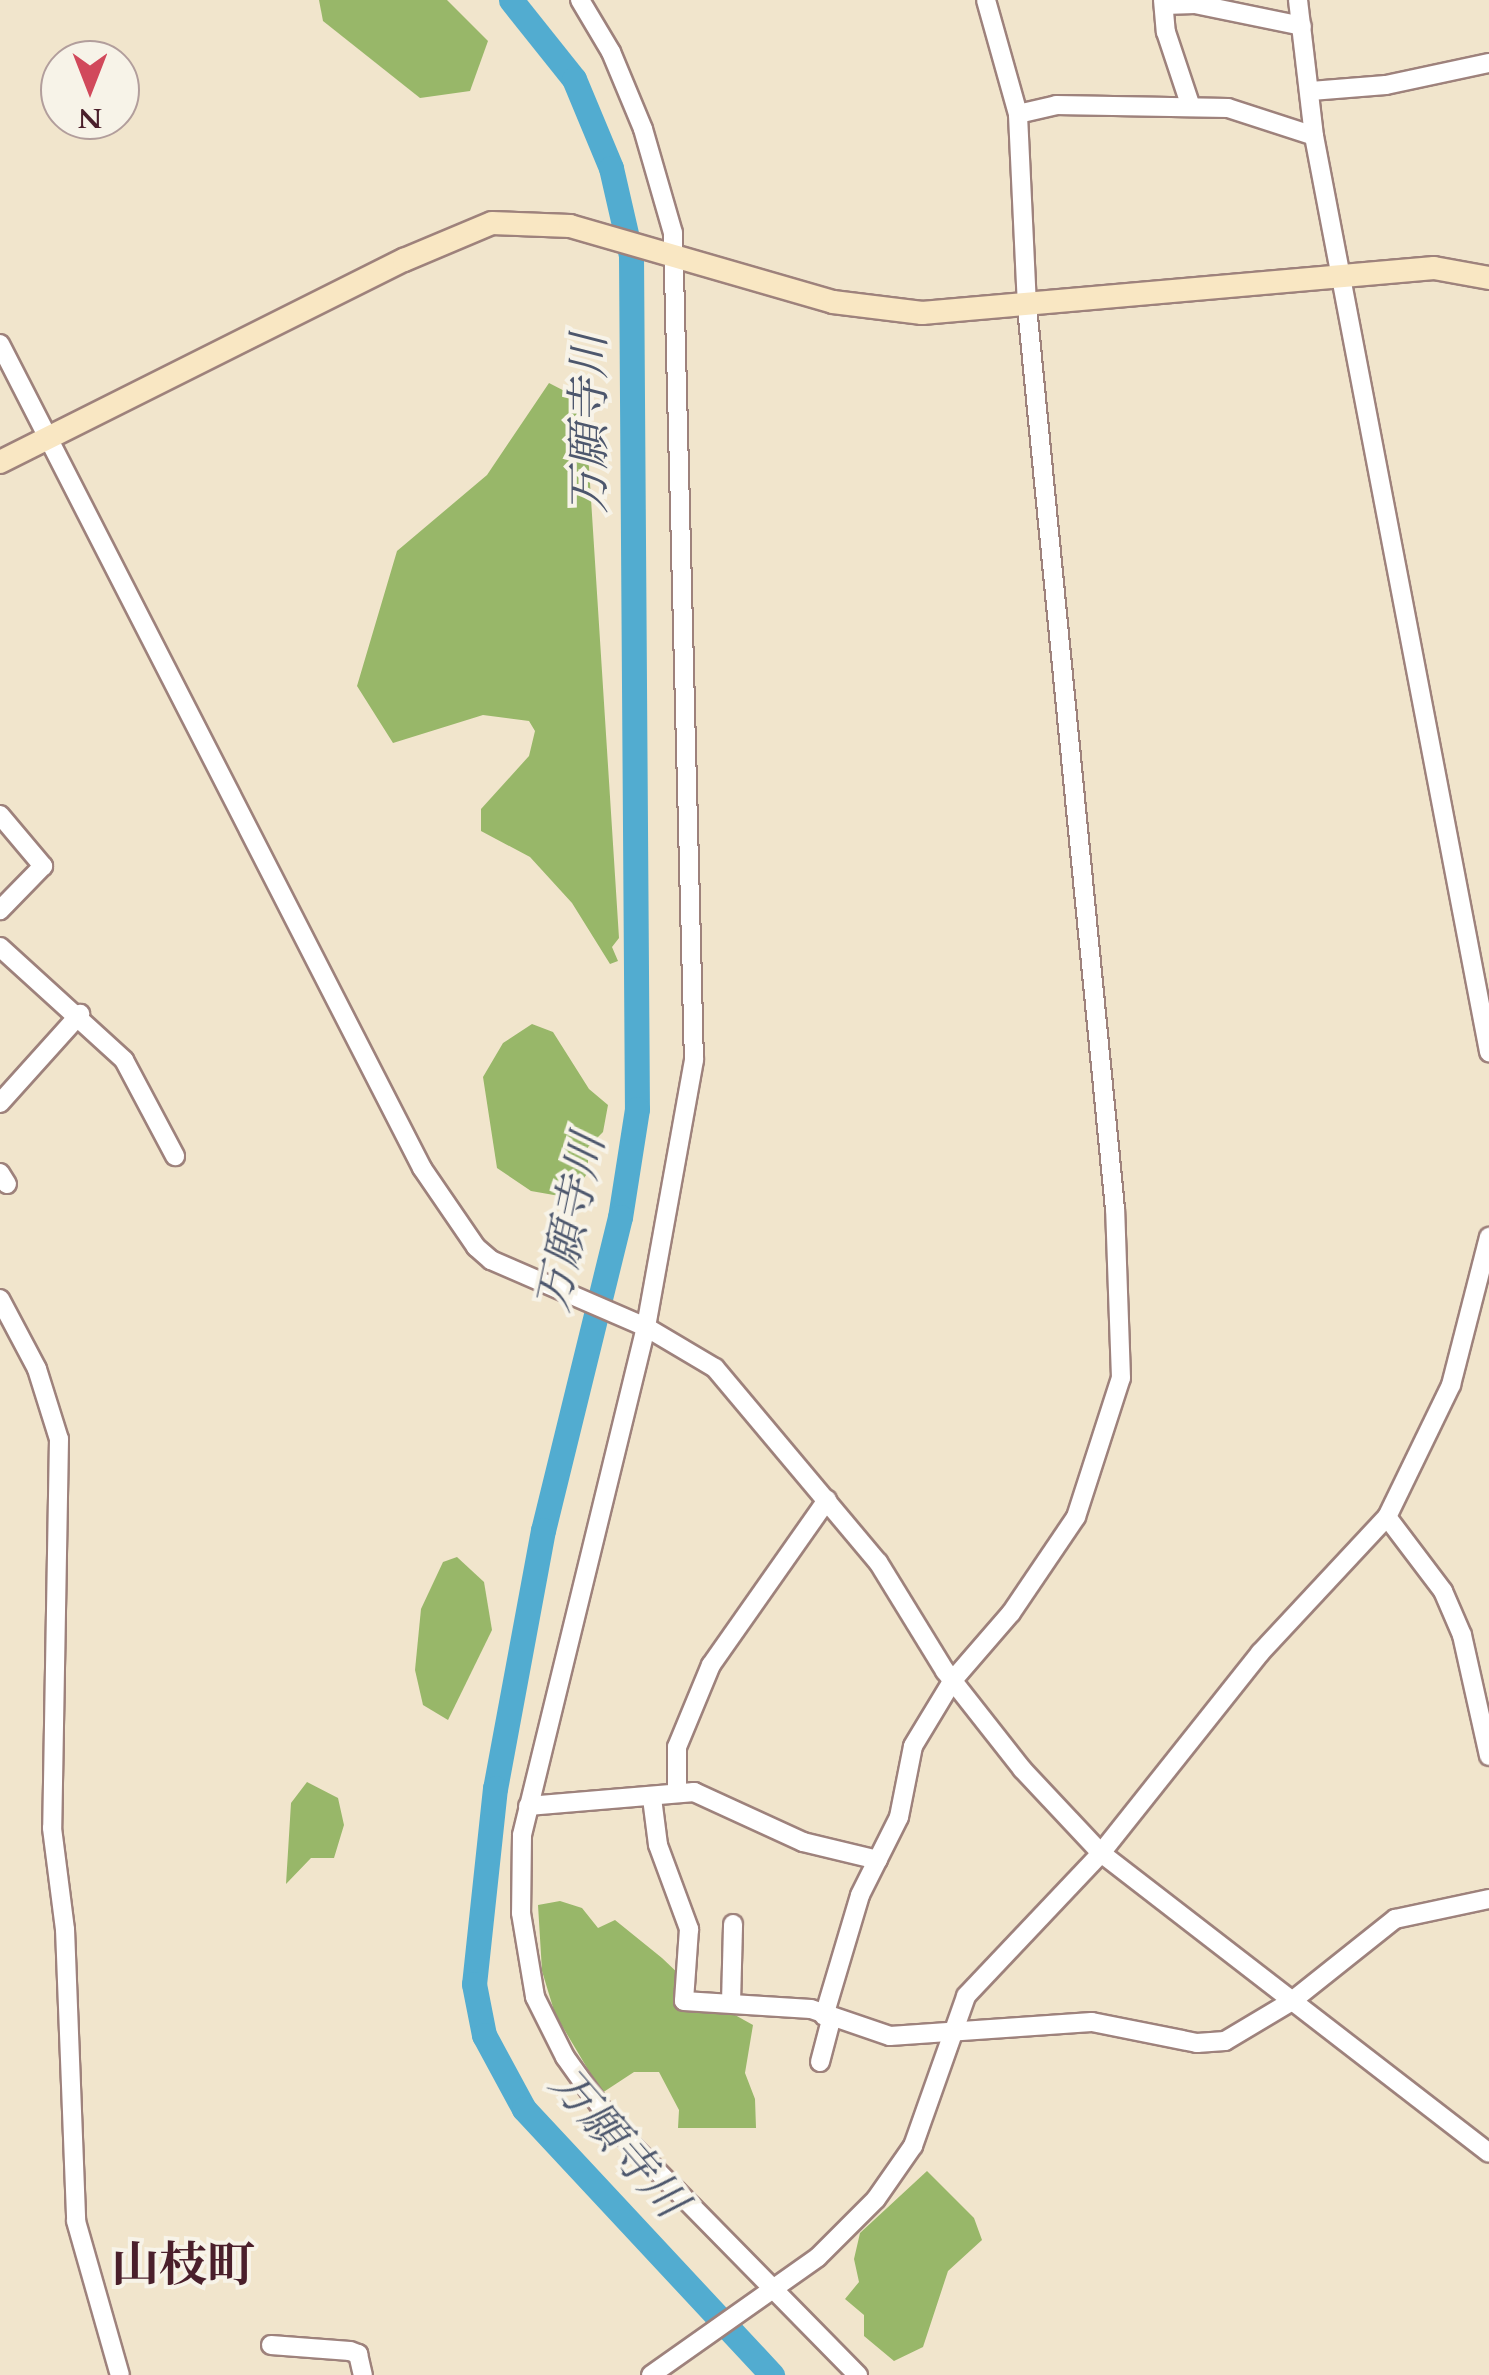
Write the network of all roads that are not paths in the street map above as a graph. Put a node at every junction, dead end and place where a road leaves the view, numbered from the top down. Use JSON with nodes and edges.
{"nodes":[{"id":1,"x":580,"y":0,"type":"edge"},
{"id":2,"x":986,"y":0,"type":"edge"},
{"id":3,"x":1298,"y":0,"type":"edge"},
{"id":4,"x":1164,"y":3,"type":"edge"},
{"id":5,"x":1302,"y":26,"type":"junction"},
{"id":6,"x":1489,"y":63,"type":"edge"},
{"id":7,"x":1311,"y":91,"type":"junction"},
{"id":8,"x":1191,"y":106,"type":"junction"},
{"id":9,"x":1018,"y":114,"type":"junction"},
{"id":10,"x":1314,"y":136,"type":"junction"},
{"id":11,"x":668,"y":253,"type":"junction"},
{"id":12,"x":1342,"y":276,"type":"junction"},
{"id":13,"x":1489,"y":278,"type":"edge"},
{"id":14,"x":1027,"y":306,"type":"junction"},
{"id":15,"x":0,"y":344,"type":"edge"},
{"id":16,"x":48,"y":438,"type":"junction"},
{"id":17,"x":0,"y":462,"type":"edge"},
{"id":18,"x":0,"y":815,"type":"edge"},
{"id":19,"x":0,"y":910,"type":"edge"},
{"id":20,"x":0,"y":946,"type":"edge"},
{"id":21,"x":80,"y":1014,"type":"junction"},
{"id":22,"x":1489,"y":1052,"type":"edge"},
{"id":23,"x":0,"y":1104,"type":"edge"},
{"id":24,"x":175,"y":1156,"type":"dead end"},
{"id":25,"x":1489,"y":1237,"type":"edge"},
{"id":26,"x":0,"y":1300,"type":"edge"},
{"id":27,"x":643,"y":1326,"type":"junction"},
{"id":28,"x":827,"y":1500,"type":"junction"},
{"id":29,"x":1387,"y":1517,"type":"junction"},
{"id":30,"x":952,"y":1680,"type":"junction"},
{"id":31,"x":1489,"y":1756,"type":"edge"},
{"id":32,"x":677,"y":1792,"type":"junction"},
{"id":33,"x":652,"y":1798,"type":"junction"},
{"id":34,"x":528,"y":1806,"type":"junction"},
{"id":35,"x":1101,"y":1852,"type":"junction"},
{"id":36,"x":878,"y":1860,"type":"junction"},
{"id":37,"x":1489,"y":1899,"type":"edge"},
{"id":38,"x":733,"y":1924,"type":"dead end"},
{"id":39,"x":1292,"y":2001,"type":"junction"},
{"id":40,"x":731,"y":2003,"type":"junction"},
{"id":41,"x":828,"y":2018,"type":"junction"},
{"id":42,"x":956,"y":2031,"type":"junction"},
{"id":43,"x":820,"y":2062,"type":"dead end"},
{"id":44,"x":1489,"y":2153,"type":"edge"},
{"id":45,"x":770,"y":2290,"type":"junction"},
{"id":46,"x":271,"y":2345,"type":"dead end"},
{"id":47,"x":120,"y":2375,"type":"edge"},
{"id":48,"x":363,"y":2375,"type":"edge"},
{"id":49,"x":650,"y":2375,"type":"edge"},
{"id":50,"x":858,"y":2375,"type":"edge"}],
"edges":[{"from":1,"to":11,"type":"street"},
{"from":2,"to":9,"type":"street"},
{"from":3,"to":5,"type":"street"},
{"from":4,"to":5,"type":"street"},
{"from":4,"to":8,"type":"street"},
{"from":5,"to":7,"type":"street"},
{"from":6,"to":7,"type":"street"},
{"from":7,"to":10,"type":"street"},
{"from":8,"to":9,"type":"street"},
{"from":8,"to":10,"type":"street"},
{"from":9,"to":14,"type":"street"},
{"from":10,"to":12,"type":"street"},
{"from":11,"to":14,"type":"street"},
{"from":11,"to":16,"type":"street"},
{"from":11,"to":27,"type":"street"},
{"from":12,"to":13,"type":"street"},
{"from":12,"to":14,"type":"street"},
{"from":12,"to":22,"type":"street"},
{"from":14,"to":30,"type":"street"},
{"from":15,"to":16,"type":"street"},
{"from":16,"to":17,"type":"street"},
{"from":16,"to":27,"type":"street"},
{"from":18,"to":19,"type":"street"},
{"from":20,"to":21,"type":"street"},
{"from":21,"to":23,"type":"street"},
{"from":21,"to":24,"type":"street"},
{"from":25,"to":29,"type":"street"},
{"from":26,"to":47,"type":"street"},
{"from":27,"to":28,"type":"street"},
{"from":27,"to":34,"type":"street"},
{"from":28,"to":30,"type":"street"},
{"from":28,"to":32,"type":"street"},
{"from":29,"to":31,"type":"street"},
{"from":29,"to":35,"type":"street"},
{"from":30,"to":35,"type":"street"},
{"from":30,"to":36,"type":"street"},
{"from":32,"to":33,"type":"street"},
{"from":32,"to":36,"type":"street"},
{"from":33,"to":34,"type":"street"},
{"from":33,"to":40,"type":"street"},
{"from":34,"to":45,"type":"street"},
{"from":35,"to":39,"type":"street"},
{"from":35,"to":42,"type":"street"},
{"from":36,"to":41,"type":"street"},
{"from":37,"to":39,"type":"street"},
{"from":38,"to":40,"type":"street"},
{"from":39,"to":42,"type":"street"},
{"from":39,"to":44,"type":"street"},
{"from":40,"to":41,"type":"street"},
{"from":41,"to":42,"type":"street"},
{"from":41,"to":43,"type":"street"},
{"from":42,"to":45,"type":"street"},
{"from":45,"to":49,"type":"street"},
{"from":45,"to":50,"type":"street"},
{"from":46,"to":48,"type":"street"}]}
